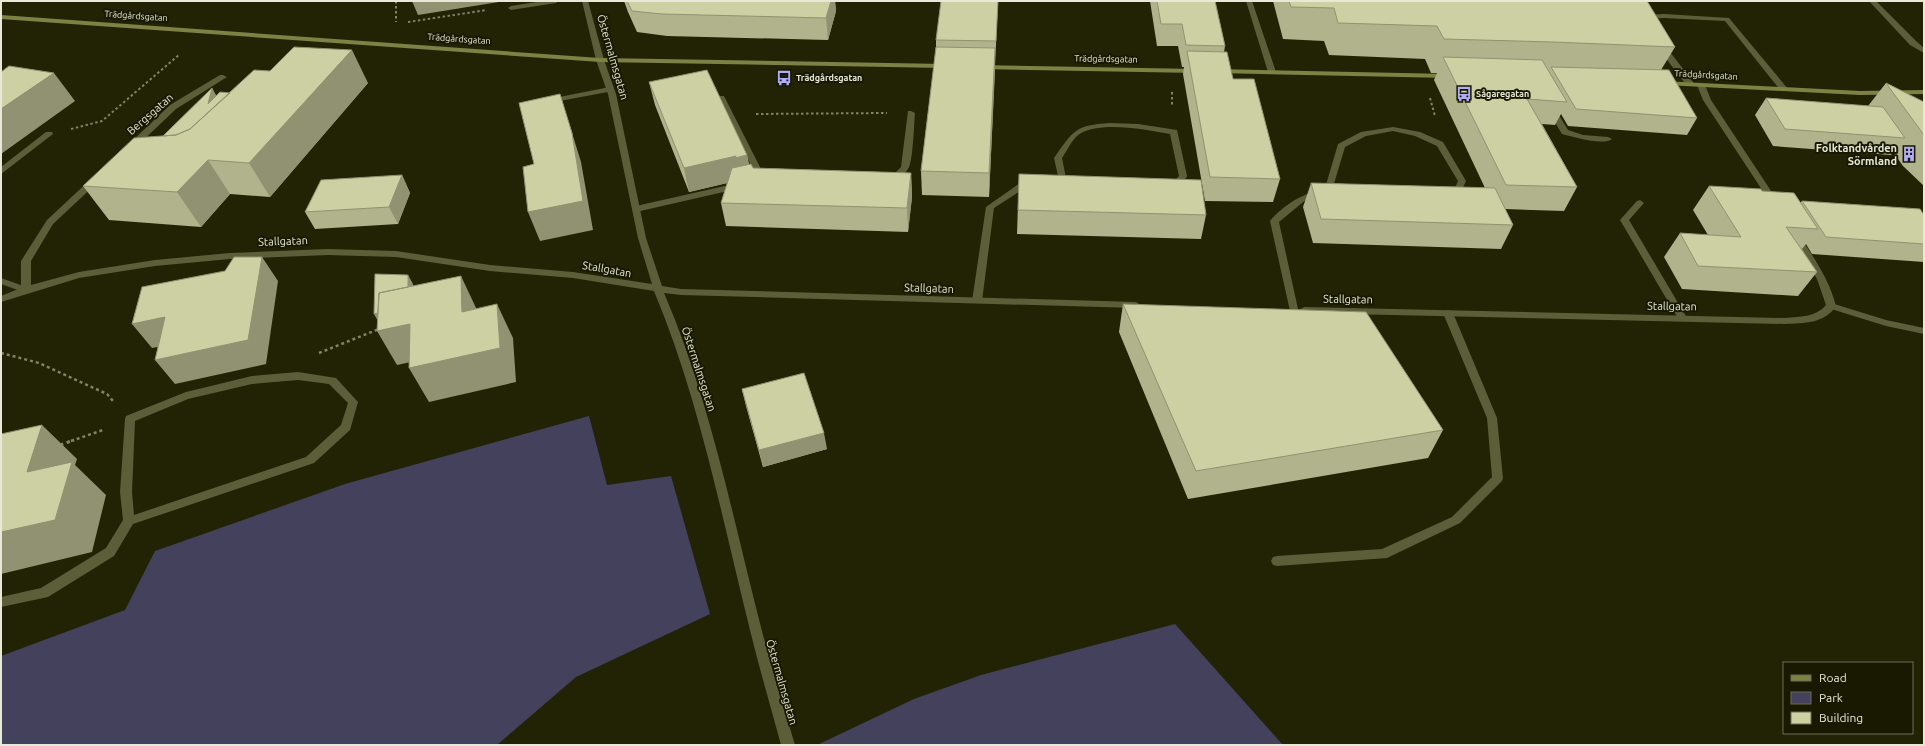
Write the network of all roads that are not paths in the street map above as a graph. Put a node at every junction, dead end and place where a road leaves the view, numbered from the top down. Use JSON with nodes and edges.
{"nodes":[{"id":1,"x":556,"y":1,"type":"edge"},
{"id":2,"x":585,"y":1,"type":"edge"},
{"id":3,"x":1249,"y":1,"type":"edge"},
{"id":4,"x":1872,"y":1,"type":"edge"},
{"id":5,"x":511,"y":8,"type":"road end"},
{"id":6,"x":1,"y":17,"type":"edge"},
{"id":7,"x":1639,"y":19,"type":"edge"},
{"id":8,"x":1658,"y":42,"type":"edge"},
{"id":9,"x":1924,"y":51,"type":"edge"},
{"id":10,"x":600,"y":60,"type":"junction"},
{"id":11,"x":952,"y":66,"type":"edge"},
{"id":12,"x":976,"y":67,"type":"edge"},
{"id":13,"x":1272,"y":72,"type":"junction"},
{"id":14,"x":223,"y":77,"type":"dead end"},
{"id":15,"x":1456,"y":77,"type":"edge"},
{"id":16,"x":1659,"y":83,"type":"edge"},
{"id":17,"x":1690,"y":84,"type":"junction"},
{"id":18,"x":1701,"y":85,"type":"junction"},
{"id":19,"x":610,"y":89,"type":"junction"},
{"id":20,"x":1784,"y":89,"type":"junction"},
{"id":21,"x":1924,"y":92,"type":"edge"},
{"id":22,"x":721,"y":98,"type":"edge"},
{"id":23,"x":1546,"y":100,"type":"edge"},
{"id":24,"x":539,"y":103,"type":"edge"},
{"id":25,"x":911,"y":113,"type":"road end"},
{"id":26,"x":49,"y":134,"type":"road end"},
{"id":27,"x":1608,"y":139,"type":"dead end"},
{"id":28,"x":123,"y":155,"type":"edge"},
{"id":29,"x":1,"y":171,"type":"edge"},
{"id":30,"x":100,"y":176,"type":"edge"},
{"id":31,"x":883,"y":180,"type":"edge"},
{"id":32,"x":1062,"y":184,"type":"edge"},
{"id":33,"x":1039,"y":185,"type":"edge"},
{"id":34,"x":1162,"y":190,"type":"edge"},
{"id":35,"x":1444,"y":198,"type":"edge"},
{"id":36,"x":1640,"y":203,"type":"dead end"},
{"id":37,"x":636,"y":209,"type":"junction"},
{"id":38,"x":1778,"y":210,"type":"edge"},
{"id":39,"x":1790,"y":229,"type":"edge"},
{"id":40,"x":1,"y":281,"type":"edge"},
{"id":41,"x":658,"y":289,"type":"junction"},
{"id":42,"x":26,"y":290,"type":"junction"},
{"id":43,"x":1,"y":299,"type":"edge"},
{"id":44,"x":977,"y":301,"type":"junction"},
{"id":45,"x":1143,"y":306,"type":"edge"},
{"id":46,"x":1831,"y":306,"type":"junction"},
{"id":47,"x":1448,"y":313,"type":"junction"},
{"id":48,"x":1682,"y":318,"type":"junction"},
{"id":49,"x":1924,"y":331,"type":"edge"},
{"id":50,"x":129,"y":521,"type":"junction"},
{"id":51,"x":1277,"y":561,"type":"dead end"},
{"id":52,"x":1,"y":602,"type":"edge"},
{"id":53,"x":788,"y":745,"type":"edge"}],
"edges":[{"from":1,"to":5,"type":"street"},
{"from":2,"to":10,"type":"street","name":"Östermalmsgatan"},
{"from":3,"to":13,"type":"street"},
{"from":4,"to":9,"type":"street"},
{"from":6,"to":10,"type":"street","name":"Trädgårdsgatan"},
{"from":7,"to":20,"type":"street"},
{"from":8,"to":17,"type":"street"},
{"from":10,"to":11,"type":"street","name":"Trädgårdsgatan"},
{"from":10,"to":19,"type":"street","name":"Östermalmsgatan"},
{"from":12,"to":13,"type":"street","name":"Trädgårdsgatan"},
{"from":13,"to":15,"type":"street","name":"Trädgårdsgatan"},
{"from":14,"to":28,"type":"street","name":"Bergsgatan"},
{"from":16,"to":17,"type":"street","name":"Trädgårdsgatan"},
{"from":17,"to":18,"type":"street","name":"Trädgårdsgatan"},
{"from":18,"to":20,"type":"street","name":"Trädgårdsgatan"},
{"from":18,"to":38,"type":"street"},
{"from":19,"to":24,"type":"street"},
{"from":19,"to":37,"type":"street","name":"Östermalmsgatan"},
{"from":20,"to":21,"type":"street","name":"Trädgårdsgatan"},
{"from":22,"to":37,"type":"street"},
{"from":23,"to":27,"type":"street"},
{"from":25,"to":31,"type":"street"},
{"from":26,"to":29,"type":"street"},
{"from":30,"to":42,"type":"street"},
{"from":32,"to":34,"type":"street"},
{"from":33,"to":44,"type":"street"},
{"from":35,"to":47,"type":"street","name":"Stallgatan"},
{"from":36,"to":48,"type":"street"},
{"from":37,"to":41,"type":"street","name":"Östermalmsgatan"},
{"from":39,"to":46,"type":"street"},
{"from":40,"to":42,"type":"street"},
{"from":41,"to":42,"type":"street","name":"Stallgatan"},
{"from":41,"to":44,"type":"street","name":"Stallgatan"},
{"from":41,"to":53,"type":"street","name":"Östermalmsgatan"},
{"from":42,"to":43,"type":"street"},
{"from":44,"to":45,"type":"street","name":"Stallgatan"},
{"from":46,"to":48,"type":"street","name":"Stallgatan"},
{"from":46,"to":49,"type":"street"},
{"from":47,"to":48,"type":"street","name":"Stallgatan"},
{"from":47,"to":51,"type":"street"},
{"from":50,"to":50,"type":"street"},
{"from":50,"to":52,"type":"street"}]}
